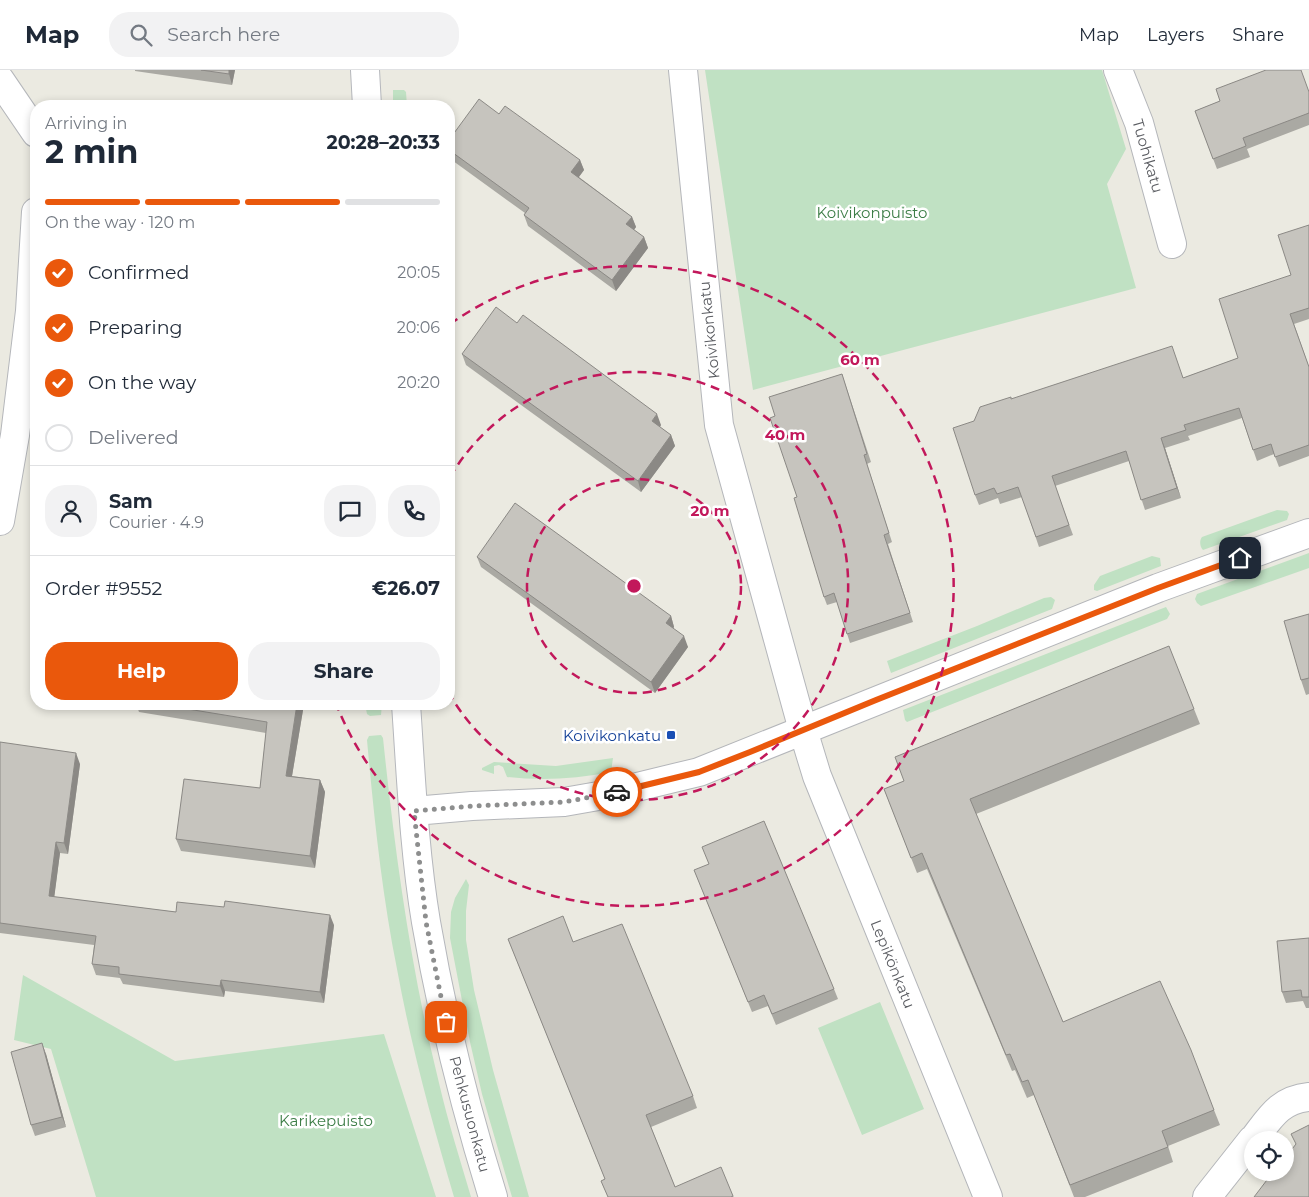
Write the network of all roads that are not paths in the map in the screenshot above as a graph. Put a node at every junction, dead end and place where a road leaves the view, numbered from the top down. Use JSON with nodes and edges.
{"nodes":[{"id":1,"x":365,"y":70,"type":"edge"},
{"id":2,"x":683,"y":70,"type":"edge"},
{"id":3,"x":1118,"y":70,"type":"edge"},
{"id":4,"x":0,"y":80,"type":"edge"},
{"id":5,"x":367,"y":100,"type":"edge"},
{"id":6,"x":30,"y":123,"type":"edge"},
{"id":7,"x":1172,"y":244,"type":"dead end"},
{"id":8,"x":30,"y":311,"type":"edge"},
{"id":9,"x":0,"y":521,"type":"edge"},
{"id":10,"x":1309,"y":533,"type":"edge"},
{"id":11,"x":406,"y":710,"type":"edge"},
{"id":12,"x":803,"y":730,"type":"junction"},
{"id":13,"x":414,"y":811,"type":"junction"},
{"id":14,"x":1309,"y":1097,"type":"edge"},
{"id":15,"x":1260,"y":1131,"type":"edge"},
{"id":16,"x":1244,"y":1151,"type":"edge"},
{"id":17,"x":493,"y":1197,"type":"edge"},
{"id":18,"x":988,"y":1197,"type":"edge"},
{"id":19,"x":1207,"y":1197,"type":"edge"}],
"edges":[{"from":1,"to":5,"type":"street"},
{"from":2,"to":12,"type":"street","name":"Koivikonkatu"},
{"from":3,"to":7,"type":"street","name":"Tuohikatu"},
{"from":4,"to":6,"type":"street"},
{"from":8,"to":9,"type":"street"},
{"from":10,"to":12,"type":"street"},
{"from":11,"to":13,"type":"street","name":"Pehkusuonkatu"},
{"from":12,"to":13,"type":"street"},
{"from":12,"to":18,"type":"street","name":"Lepikönkatu"},
{"from":13,"to":17,"type":"street","name":"Pehkusuonkatu"},
{"from":14,"to":15,"type":"street"},
{"from":16,"to":19,"type":"street"}]}
